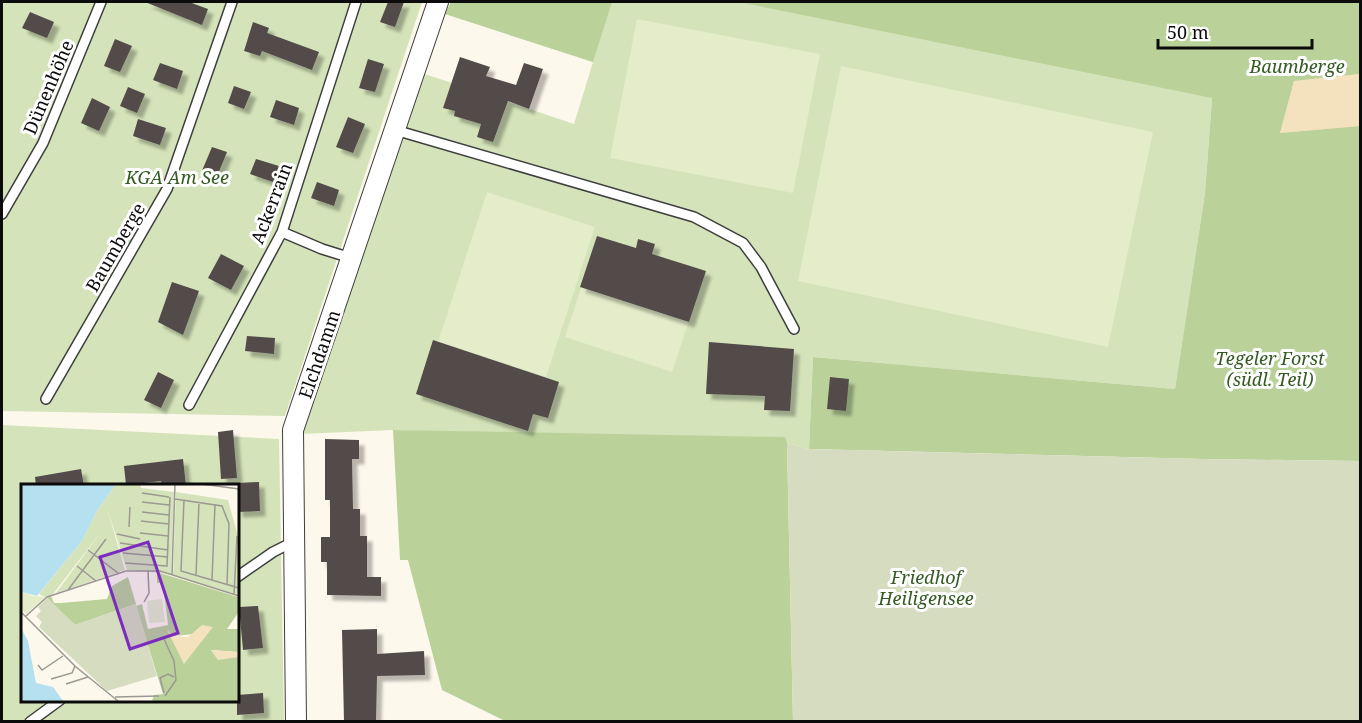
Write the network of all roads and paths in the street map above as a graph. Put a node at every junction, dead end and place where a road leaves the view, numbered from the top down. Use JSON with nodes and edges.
{"nodes":[{"id":1,"x":101,"y":2,"type":"edge"},
{"id":2,"x":232,"y":2,"type":"edge"},
{"id":3,"x":356,"y":2,"type":"edge"},
{"id":4,"x":438,"y":2,"type":"edge"},
{"id":5,"x":395,"y":130,"type":"junction"},
{"id":6,"x":2,"y":214,"type":"edge"},
{"id":7,"x":282,"y":232,"type":"junction"},
{"id":8,"x":351,"y":258,"type":"junction"},
{"id":9,"x":794,"y":329,"type":"dead end"},
{"id":10,"x":46,"y":399,"type":"dead end"},
{"id":11,"x":189,"y":405,"type":"dead end"},
{"id":12,"x":293,"y":542,"type":"junction"},
{"id":13,"x":238,"y":576,"type":"edge"},
{"id":14,"x":57,"y":702,"type":"edge"},
{"id":15,"x":30,"y":722,"type":"edge"},
{"id":16,"x":296,"y":722,"type":"edge"}],
"edges":[{"from":1,"to":6,"type":"lane","name":"Dünenhöhe"},
{"from":2,"to":10,"type":"lane","name":"Baumberge"},
{"from":3,"to":7,"type":"lane","name":"Ackerrain"},
{"from":4,"to":5,"type":"street","name":"Elchdamm"},
{"from":5,"to":8,"type":"street","name":"Elchdamm"},
{"from":5,"to":9,"type":"lane"},
{"from":7,"to":8,"type":"lane"},
{"from":7,"to":11,"type":"lane","name":"Ackerrain"},
{"from":8,"to":12,"type":"street","name":"Elchdamm"},
{"from":12,"to":13,"type":"lane"},
{"from":12,"to":16,"type":"street","name":"Elchdamm"},
{"from":14,"to":15,"type":"lane"}]}
